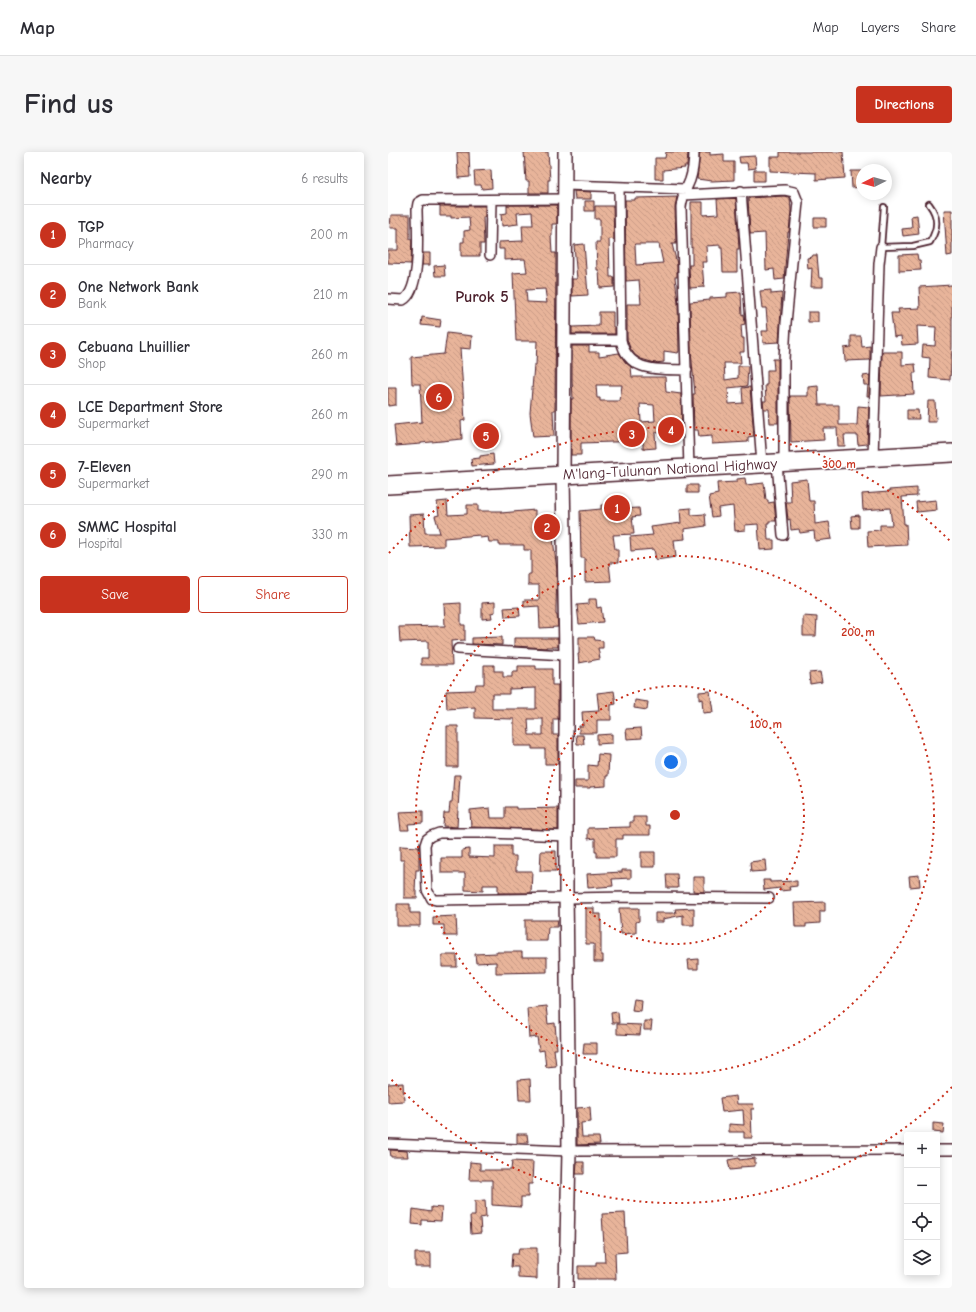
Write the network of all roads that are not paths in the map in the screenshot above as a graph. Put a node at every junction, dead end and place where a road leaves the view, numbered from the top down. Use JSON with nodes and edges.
{"nodes":[{"id":1,"x":565,"y":152,"type":"edge"},
{"id":2,"x":694,"y":152,"type":"edge"},
{"id":3,"x":565,"y":185,"type":"junction"},
{"id":4,"x":619,"y":188,"type":"junction"},
{"id":5,"x":742,"y":191,"type":"junction"},
{"id":6,"x":684,"y":192,"type":"junction"},
{"id":7,"x":565,"y":199,"type":"junction"},
{"id":8,"x":491,"y":200,"type":"junction"},
{"id":9,"x":929,"y":204,"type":"dead end"},
{"id":10,"x":884,"y":207,"type":"dead end"},
{"id":11,"x":881,"y":247,"type":"junction"},
{"id":12,"x":490,"y":255,"type":"dead end"},
{"id":13,"x":388,"y":299,"type":"edge"},
{"id":14,"x":564,"y":340,"type":"junction"},
{"id":15,"x":621,"y":340,"type":"junction"},
{"id":16,"x":687,"y":370,"type":"junction"},
{"id":17,"x":952,"y":453,"type":"edge"},
{"id":18,"x":873,"y":457,"type":"junction"},
{"id":19,"x":775,"y":463,"type":"junction"},
{"id":20,"x":689,"y":468,"type":"junction"},
{"id":21,"x":563,"y":476,"type":"junction"},
{"id":22,"x":388,"y":485,"type":"edge"},
{"id":23,"x":783,"y":535,"type":"dead end"},
{"id":24,"x":458,"y":649,"type":"dead end"},
{"id":25,"x":566,"y":655,"type":"junction"},
{"id":26,"x":566,"y":836,"type":"junction"},
{"id":27,"x":566,"y":898,"type":"junction"},
{"id":28,"x":769,"y":898,"type":"dead end"},
{"id":29,"x":388,"y":1144,"type":"edge"},
{"id":30,"x":904,"y":1150,"type":"edge"},
{"id":31,"x":940,"y":1150,"type":"edge"},
{"id":32,"x":952,"y":1150,"type":"edge"},
{"id":33,"x":569,"y":1151,"type":"junction"},
{"id":34,"x":566,"y":1288,"type":"edge"}],
"edges":[{"from":1,"to":3,"type":"main road"},
{"from":2,"to":6,"type":"street"},
{"from":3,"to":4,"type":"street"},
{"from":3,"to":7,"type":"main road"},
{"from":4,"to":6,"type":"street"},
{"from":4,"to":15,"type":"street"},
{"from":5,"to":6,"type":"street"},
{"from":5,"to":19,"type":"street"},
{"from":5,"to":19,"type":"street"},
{"from":6,"to":16,"type":"street"},
{"from":7,"to":8,"type":"street"},
{"from":7,"to":14,"type":"main road"},
{"from":8,"to":12,"type":"street"},
{"from":8,"to":13,"type":"street"},
{"from":9,"to":11,"type":"lane"},
{"from":10,"to":11,"type":"lane"},
{"from":11,"to":18,"type":"street"},
{"from":14,"to":15,"type":"street"},
{"from":14,"to":21,"type":"main road"},
{"from":15,"to":16,"type":"street"},
{"from":16,"to":20,"type":"street"},
{"from":17,"to":18,"type":"highway","name":"M'lang-Tulunan National Highway"},
{"from":18,"to":19,"type":"highway","name":"M'lang-Tulunan National Highway"},
{"from":19,"to":20,"type":"highway","name":"M'lang-Tulunan National Highway"},
{"from":19,"to":23,"type":"street"},
{"from":20,"to":21,"type":"highway","name":"M'lang-Tulunan National Highway"},
{"from":21,"to":22,"type":"highway","name":"M'lang-Tulunan National Highway"},
{"from":21,"to":25,"type":"main road"},
{"from":24,"to":25,"type":"street"},
{"from":25,"to":26,"type":"main road"},
{"from":26,"to":27,"type":"main road"},
{"from":26,"to":27,"type":"street"},
{"from":27,"to":28,"type":"street"},
{"from":27,"to":33,"type":"main road"},
{"from":29,"to":33,"type":"street"},
{"from":30,"to":33,"type":"street"},
{"from":31,"to":32,"type":"street"},
{"from":33,"to":34,"type":"main road"}]}
